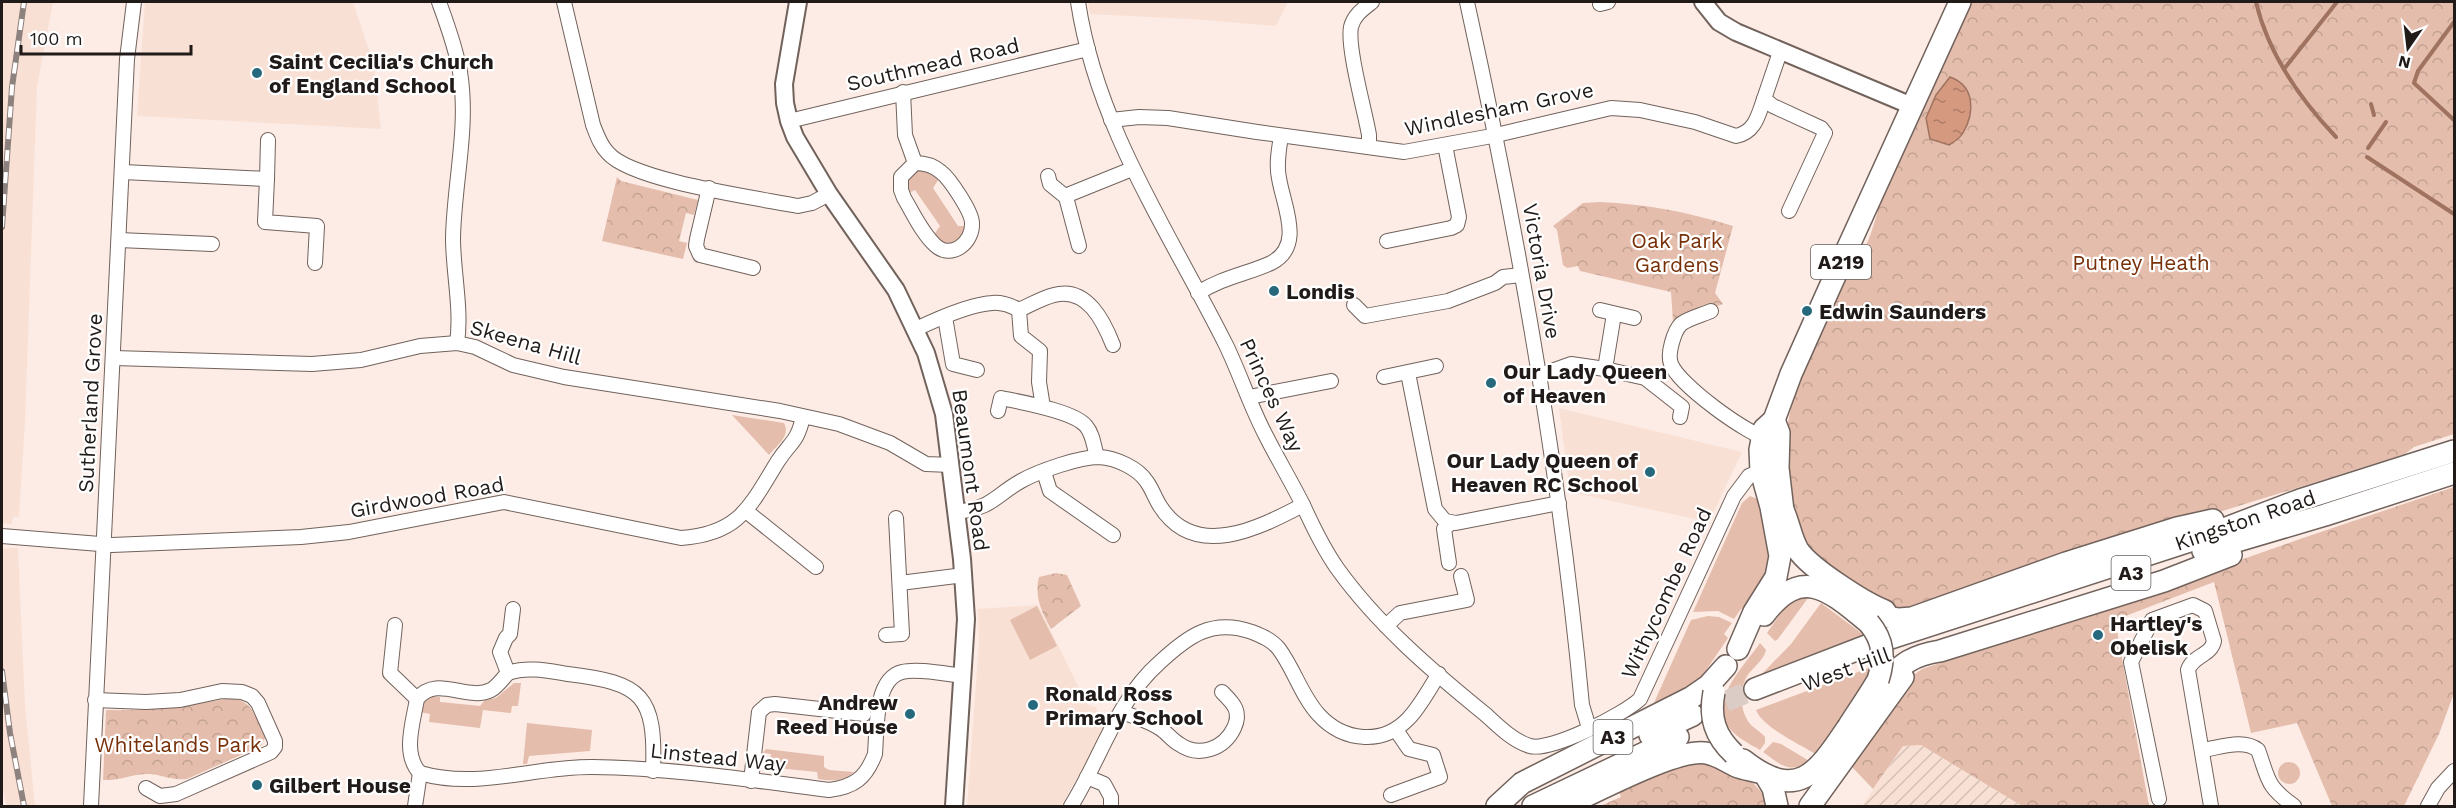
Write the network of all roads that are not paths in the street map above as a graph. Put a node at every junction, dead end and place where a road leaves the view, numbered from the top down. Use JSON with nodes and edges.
{"nodes":[{"id":1,"x":134,"y":2,"type":"edge"},
{"id":2,"x":439,"y":2,"type":"edge"},
{"id":3,"x":564,"y":2,"type":"edge"},
{"id":4,"x":798,"y":2,"type":"edge"},
{"id":5,"x":1078,"y":2,"type":"edge"},
{"id":6,"x":1372,"y":2,"type":"edge"},
{"id":7,"x":1467,"y":2,"type":"edge"},
{"id":8,"x":1703,"y":2,"type":"edge"},
{"id":9,"x":1960,"y":2,"type":"edge"},
{"id":10,"x":1357,"y":7,"type":"edge"},
{"id":11,"x":1088,"y":49,"type":"junction"},
{"id":12,"x":1780,"y":52,"type":"junction"},
{"id":13,"x":903,"y":92,"type":"junction"},
{"id":14,"x":1764,"y":99,"type":"junction"},
{"id":15,"x":1912,"y":106,"type":"junction"},
{"id":16,"x":1111,"y":120,"type":"junction"},
{"id":17,"x":789,"y":121,"type":"junction"},
{"id":18,"x":1497,"y":135,"type":"junction"},
{"id":19,"x":1281,"y":136,"type":"junction"},
{"id":20,"x":268,"y":140,"type":"dead end"},
{"id":21,"x":1445,"y":146,"type":"junction"},
{"id":22,"x":1369,"y":147,"type":"junction"},
{"id":23,"x":915,"y":163,"type":"junction"},
{"id":24,"x":1132,"y":169,"type":"junction"},
{"id":25,"x":123,"y":172,"type":"junction"},
{"id":26,"x":1048,"y":176,"type":"dead end"},
{"id":27,"x":267,"y":179,"type":"junction"},
{"id":28,"x":710,"y":188,"type":"junction"},
{"id":29,"x":829,"y":195,"type":"junction"},
{"id":30,"x":1066,"y":197,"type":"junction"},
{"id":31,"x":1789,"y":211,"type":"dead end"},
{"id":32,"x":119,"y":240,"type":"junction"},
{"id":33,"x":1387,"y":241,"type":"dead end"},
{"id":34,"x":212,"y":244,"type":"dead end"},
{"id":35,"x":1079,"y":246,"type":"dead end"},
{"id":36,"x":315,"y":263,"type":"dead end"},
{"id":37,"x":753,"y":268,"type":"dead end"},
{"id":38,"x":1521,"y":274,"type":"junction"},
{"id":39,"x":1198,"y":293,"type":"junction"},
{"id":40,"x":1354,"y":305,"type":"dead end"},
{"id":41,"x":1019,"y":310,"type":"junction"},
{"id":42,"x":1600,"y":310,"type":"dead end"},
{"id":43,"x":1711,"y":311,"type":"dead end"},
{"id":44,"x":1614,"y":314,"type":"junction"},
{"id":45,"x":945,"y":317,"type":"junction"},
{"id":46,"x":1634,"y":318,"type":"dead end"},
{"id":47,"x":916,"y":329,"type":"junction"},
{"id":48,"x":457,"y":343,"type":"junction"},
{"id":49,"x":1113,"y":345,"type":"dead end"},
{"id":50,"x":114,"y":358,"type":"junction"},
{"id":51,"x":1436,"y":366,"type":"dead end"},
{"id":52,"x":1605,"y":369,"type":"junction"},
{"id":53,"x":976,"y":370,"type":"dead end"},
{"id":54,"x":1407,"y":373,"type":"junction"},
{"id":55,"x":1539,"y":375,"type":"junction"},
{"id":56,"x":1384,"y":377,"type":"dead end"},
{"id":57,"x":1331,"y":381,"type":"dead end"},
{"id":58,"x":1249,"y":397,"type":"junction"},
{"id":59,"x":1044,"y":407,"type":"junction"},
{"id":60,"x":998,"y":411,"type":"dead end"},
{"id":61,"x":803,"y":417,"type":"junction"},
{"id":62,"x":1680,"y":417,"type":"dead end"},
{"id":63,"x":1770,"y":440,"type":"junction"},
{"id":64,"x":2454,"y":452,"type":"edge"},
{"id":65,"x":1096,"y":457,"type":"junction"},
{"id":66,"x":951,"y":465,"type":"junction"},
{"id":67,"x":1044,"y":472,"type":"junction"},
{"id":68,"x":1770,"y":473,"type":"junction"},
{"id":69,"x":2454,"y":473,"type":"edge"},
{"id":70,"x":1742,"y":487,"type":"junction"},
{"id":71,"x":2300,"y":500,"type":"junction"},
{"id":72,"x":1559,"y":503,"type":"junction"},
{"id":73,"x":1776,"y":504,"type":"junction"},
{"id":74,"x":1303,"y":505,"type":"junction"},
{"id":75,"x":746,"y":511,"type":"junction"},
{"id":76,"x":956,"y":512,"type":"junction"},
{"id":77,"x":896,"y":518,"type":"dead end"},
{"id":78,"x":1451,"y":522,"type":"junction"},
{"id":79,"x":1113,"y":535,"type":"dead end"},
{"id":80,"x":2,"y":536,"type":"edge"},
{"id":81,"x":103,"y":544,"type":"junction"},
{"id":82,"x":1449,"y":563,"type":"dead end"},
{"id":83,"x":816,"y":567,"type":"dead end"},
{"id":84,"x":964,"y":575,"type":"junction"},
{"id":85,"x":1461,"y":576,"type":"dead end"},
{"id":86,"x":900,"y":583,"type":"junction"},
{"id":87,"x":1821,"y":589,"type":"junction"},
{"id":88,"x":1959,"y":600,"type":"junction"},
{"id":89,"x":513,"y":609,"type":"dead end"},
{"id":90,"x":1863,"y":618,"type":"junction"},
{"id":91,"x":395,"y":625,"type":"dead end"},
{"id":92,"x":1386,"y":626,"type":"junction"},
{"id":93,"x":886,"y":635,"type":"dead end"},
{"id":94,"x":1937,"y":638,"type":"junction"},
{"id":95,"x":1732,"y":658,"type":"junction"},
{"id":96,"x":508,"y":673,"type":"junction"},
{"id":97,"x":1438,"y":674,"type":"junction"},
{"id":98,"x":963,"y":676,"type":"junction"},
{"id":99,"x":1874,"y":687,"type":"junction"},
{"id":100,"x":1222,"y":692,"type":"dead end"},
{"id":101,"x":1755,"y":696,"type":"tunnel mouth"},
{"id":102,"x":417,"y":699,"type":"junction"},
{"id":103,"x":95,"y":700,"type":"junction"},
{"id":104,"x":1122,"y":711,"type":"junction"},
{"id":105,"x":864,"y":714,"type":"dead end"},
{"id":106,"x":1695,"y":722,"type":"tunnel mouth"},
{"id":107,"x":1589,"y":728,"type":"junction"},
{"id":108,"x":1395,"y":730,"type":"junction"},
{"id":109,"x":1655,"y":740,"type":"junction"},
{"id":110,"x":1523,"y":743,"type":"joint"},
{"id":111,"x":2202,"y":750,"type":"junction"},
{"id":112,"x":1829,"y":756,"type":"junction"},
{"id":113,"x":653,"y":771,"type":"junction"},
{"id":114,"x":2454,"y":771,"type":"edge"},
{"id":115,"x":420,"y":774,"type":"junction"},
{"id":116,"x":1763,"y":775,"type":"junction"},
{"id":117,"x":1087,"y":777,"type":"junction"},
{"id":118,"x":752,"y":781,"type":"junction"},
{"id":119,"x":146,"y":788,"type":"dead end"},
{"id":120,"x":1391,"y":795,"type":"dead end"},
{"id":121,"x":2159,"y":799,"type":"dead end"},
{"id":122,"x":1111,"y":804,"type":"dead end"},
{"id":123,"x":1496,"y":806,"type":"edge"},
{"id":124,"x":91,"y":807,"type":"edge"},
{"id":125,"x":415,"y":807,"type":"edge"},
{"id":126,"x":954,"y":807,"type":"edge"},
{"id":127,"x":1071,"y":807,"type":"edge"},
{"id":128,"x":1533,"y":807,"type":"edge"},
{"id":129,"x":1564,"y":807,"type":"edge"},
{"id":130,"x":1778,"y":807,"type":"edge"},
{"id":131,"x":1809,"y":807,"type":"edge"},
{"id":132,"x":2211,"y":807,"type":"edge"},
{"id":133,"x":2294,"y":807,"type":"edge"},
{"id":134,"x":2428,"y":807,"type":"edge"}],
"edges":[{"from":1,"to":25,"type":"street","name":"Sutherland Grove"},
{"from":2,"to":48,"type":"street"},
{"from":3,"to":28,"type":"street"},
{"from":4,"to":17,"type":"street","name":"Beaumont Road"},
{"from":5,"to":11,"type":"street","name":"Princes Way"},
{"from":6,"to":10,"type":"street"},
{"from":7,"to":18,"type":"street","name":"Victoria Drive"},
{"from":8,"to":12,"type":"street"},
{"from":9,"to":15,"type":"main road","number":"A219"},
{"from":10,"to":22,"type":"street"},
{"from":11,"to":13,"type":"street","name":"Southmead Road"},
{"from":11,"to":16,"type":"street","name":"Princes Way"},
{"from":12,"to":14,"type":"street","name":"Windlesham Grove"},
{"from":12,"to":15,"type":"street"},
{"from":13,"to":17,"type":"street","name":"Southmead Road"},
{"from":13,"to":23,"type":"street"},
{"from":14,"to":18,"type":"street","name":"Windlesham Grove"},
{"from":14,"to":31,"type":"street"},
{"from":15,"to":63,"type":"main road","number":"A219"},
{"from":16,"to":19,"type":"street","name":"Windlesham Grove"},
{"from":16,"to":24,"type":"street","name":"Princes Way"},
{"from":17,"to":29,"type":"street","name":"Beaumont Road"},
{"from":18,"to":21,"type":"street","name":"Windlesham Grove"},
{"from":18,"to":38,"type":"street","name":"Victoria Drive"},
{"from":19,"to":22,"type":"street","name":"Windlesham Grove"},
{"from":19,"to":39,"type":"street"},
{"from":20,"to":27,"type":"street"},
{"from":21,"to":22,"type":"street","name":"Windlesham Grove"},
{"from":21,"to":33,"type":"street"},
{"from":23,"to":23,"type":"street"},
{"from":24,"to":30,"type":"street"},
{"from":24,"to":39,"type":"street","name":"Princes Way"},
{"from":25,"to":27,"type":"street"},
{"from":25,"to":32,"type":"street","name":"Sutherland Grove"},
{"from":26,"to":30,"type":"street"},
{"from":27,"to":36,"type":"street"},
{"from":28,"to":29,"type":"street"},
{"from":28,"to":37,"type":"street"},
{"from":29,"to":47,"type":"street","name":"Beaumont Road"},
{"from":30,"to":35,"type":"street"},
{"from":32,"to":34,"type":"street"},
{"from":32,"to":50,"type":"street","name":"Sutherland Grove"},
{"from":38,"to":40,"type":"street"},
{"from":38,"to":55,"type":"street","name":"Victoria Drive"},
{"from":39,"to":58,"type":"street","name":"Princes Way"},
{"from":41,"to":45,"type":"street"},
{"from":41,"to":49,"type":"street"},
{"from":41,"to":59,"type":"street"},
{"from":42,"to":44,"type":"street"},
{"from":43,"to":63,"type":"street"},
{"from":44,"to":46,"type":"street"},
{"from":44,"to":52,"type":"street"},
{"from":45,"to":47,"type":"street"},
{"from":45,"to":53,"type":"street"},
{"from":47,"to":66,"type":"street","name":"Beaumont Road"},
{"from":48,"to":50,"type":"street","name":"Skeena Hill"},
{"from":48,"to":61,"type":"street","name":"Skeena Hill"},
{"from":50,"to":81,"type":"street","name":"Sutherland Grove"},
{"from":51,"to":54,"type":"street"},
{"from":52,"to":55,"type":"street"},
{"from":52,"to":62,"type":"street"},
{"from":54,"to":56,"type":"street"},
{"from":54,"to":78,"type":"street"},
{"from":55,"to":72,"type":"street","name":"Victoria Drive"},
{"from":57,"to":58,"type":"street"},
{"from":58,"to":74,"type":"street","name":"Princes Way"},
{"from":59,"to":60,"type":"street"},
{"from":59,"to":65,"type":"street"},
{"from":61,"to":66,"type":"street","name":"Skeena Hill"},
{"from":61,"to":75,"type":"street","name":"Girdwood Road"},
{"from":63,"to":68,"type":"main road","number":"A219"},
{"from":64,"to":71,"type":"main road","name":"Kingston Road","number":"A3"},
{"from":65,"to":67,"type":"street"},
{"from":65,"to":74,"type":"street"},
{"from":66,"to":76,"type":"street","name":"Beaumont Road"},
{"from":67,"to":76,"type":"street"},
{"from":67,"to":79,"type":"street"},
{"from":68,"to":70,"type":"street","name":"Withycombe Road"},
{"from":68,"to":73,"type":"main road","number":"A219"},
{"from":69,"to":94,"type":"main road","name":"Kingston Road","number":"A3"},
{"from":70,"to":73,"type":"street"},
{"from":70,"to":107,"type":"street","name":"Withycombe Road"},
{"from":71,"to":88,"type":"main road","number":"A3"},
{"from":71,"to":94,"type":"main road","name":"Kingston Road","number":"A3"},
{"from":72,"to":78,"type":"street"},
{"from":72,"to":107,"type":"street","name":"Victoria Drive"},
{"from":73,"to":87,"type":"main road","number":"A219"},
{"from":73,"to":88,"type":"main road","number":"A3"},
{"from":73,"to":95,"type":"main road","number":"A219"},
{"from":74,"to":92,"type":"street","name":"Princes Way"},
{"from":75,"to":81,"type":"street","name":"Girdwood Road"},
{"from":75,"to":83,"type":"street"},
{"from":76,"to":84,"type":"street","name":"Beaumont Road"},
{"from":77,"to":86,"type":"street"},
{"from":78,"to":82,"type":"street"},
{"from":80,"to":81,"type":"street","name":"Girdwood Road"},
{"from":81,"to":103,"type":"street","name":"Sutherland Grove"},
{"from":84,"to":86,"type":"street"},
{"from":84,"to":98,"type":"street","name":"Beaumont Road"},
{"from":85,"to":92,"type":"street"},
{"from":86,"to":93,"type":"street"},
{"from":87,"to":90,"type":"main road","number":"A219"},
{"from":87,"to":95,"type":"main road","number":"A219"},
{"from":88,"to":90,"type":"main road","number":"A3"},
{"from":89,"to":96,"type":"street"},
{"from":90,"to":99,"type":"main road","number":"A219","bridge":true},
{"from":91,"to":102,"type":"street"},
{"from":92,"to":97,"type":"street","name":"Princes Way"},
{"from":94,"to":99,"type":"main road","number":"A3"},
{"from":94,"to":101,"type":"main road","name":"West Hill","number":"A3"},
{"from":94,"to":131,"type":"main road"},
{"from":95,"to":116,"type":"main road","number":"A219","bridge":true},
{"from":95,"to":123,"type":"main road","number":"A3"},
{"from":96,"to":102,"type":"street"},
{"from":96,"to":113,"type":"street"},
{"from":97,"to":108,"type":"street"},
{"from":97,"to":110,"type":"street","name":"Princes Way"},
{"from":98,"to":118,"type":"street","name":"Linstead Way"},
{"from":98,"to":126,"type":"street","name":"Beaumont Road"},
{"from":99,"to":112,"type":"main road","number":"A219"},
{"from":100,"to":104,"type":"street"},
{"from":102,"to":115,"type":"street"},
{"from":103,"to":119,"type":"street"},
{"from":103,"to":124,"type":"street","name":"Sutherland Grove"},
{"from":104,"to":108,"type":"street"},
{"from":104,"to":117,"type":"street"},
{"from":105,"to":118,"type":"street"},
{"from":106,"to":109,"type":"main road","number":"A3"},
{"from":107,"to":110,"type":"street","name":"Withycombe Road"},
{"from":108,"to":120,"type":"street"},
{"from":109,"to":123,"type":"main road","number":"A3"},
{"from":109,"to":128,"type":"main road","number":"A3"},
{"from":111,"to":121,"type":"street"},
{"from":111,"to":132,"type":"street"},
{"from":111,"to":133,"type":"street"},
{"from":112,"to":116,"type":"main road","number":"A219"},
{"from":112,"to":131,"type":"main road","number":"A219"},
{"from":113,"to":115,"type":"street","name":"Linstead Way"},
{"from":113,"to":118,"type":"street","name":"Linstead Way"},
{"from":114,"to":134,"type":"street"},
{"from":115,"to":125,"type":"street"},
{"from":116,"to":129,"type":"main road","number":"A3"},
{"from":116,"to":130,"type":"main road"},
{"from":117,"to":122,"type":"street"},
{"from":117,"to":127,"type":"street"}]}
